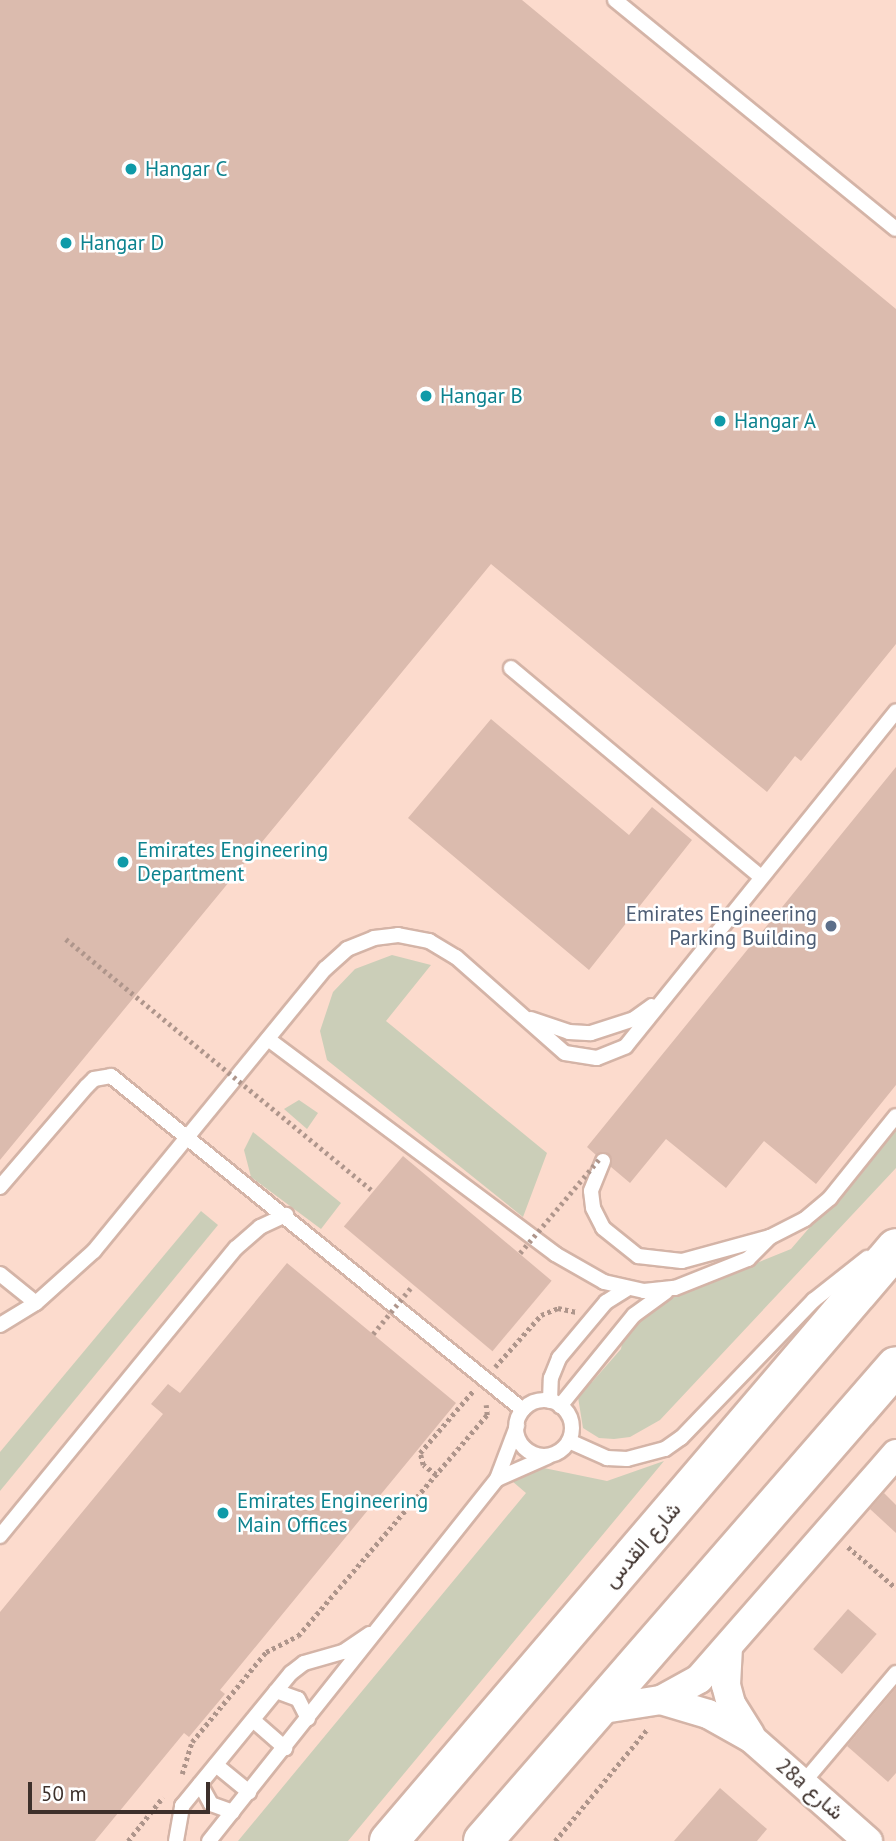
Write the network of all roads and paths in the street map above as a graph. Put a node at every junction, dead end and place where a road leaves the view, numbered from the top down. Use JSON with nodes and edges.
{"nodes":[{"id":1,"x":615,"y":0,"type":"edge"},
{"id":2,"x":896,"y":229,"type":"edge"},
{"id":3,"x":511,"y":668,"type":"dead end"},
{"id":4,"x":896,"y":711,"type":"edge"},
{"id":5,"x":761,"y":877,"type":"junction"},
{"id":6,"x":65,"y":939,"type":"dead end"},
{"id":7,"x":659,"y":1001,"type":"junction"},
{"id":8,"x":527,"y":1017,"type":"junction"},
{"id":9,"x":268,"y":1039,"type":"junction"},
{"id":10,"x":896,"y":1116,"type":"edge"},
{"id":11,"x":189,"y":1136,"type":"junction"},
{"id":12,"x":602,"y":1159,"type":"joint"},
{"id":13,"x":0,"y":1187,"type":"edge"},
{"id":14,"x":373,"y":1192,"type":"dead end"},
{"id":15,"x":286,"y":1215,"type":"junction"},
{"id":16,"x":896,"y":1236,"type":"edge"},
{"id":17,"x":770,"y":1237,"type":"junction"},
{"id":18,"x":896,"y":1248,"type":"edge"},
{"id":19,"x":520,"y":1253,"type":"dead end"},
{"id":20,"x":0,"y":1273,"type":"edge"},
{"id":21,"x":413,"y":1285,"type":"dead end"},
{"id":22,"x":675,"y":1288,"type":"junction"},
{"id":23,"x":627,"y":1289,"type":"junction"},
{"id":24,"x":36,"y":1303,"type":"junction"},
{"id":25,"x":0,"y":1325,"type":"edge"},
{"id":26,"x":373,"y":1334,"type":"dead end"},
{"id":27,"x":896,"y":1366,"type":"edge"},
{"id":28,"x":472,"y":1392,"type":"dead end"},
{"id":29,"x":555,"y":1403,"type":"junction"},
{"id":30,"x":523,"y":1410,"type":"junction"},
{"id":31,"x":517,"y":1426,"type":"junction"},
{"id":32,"x":569,"y":1441,"type":"junction"},
{"id":33,"x":896,"y":1454,"type":"edge"},
{"id":34,"x":548,"y":1456,"type":"junction"},
{"id":35,"x":497,"y":1479,"type":"junction"},
{"id":36,"x":829,"y":1531,"type":"junction"},
{"id":37,"x":0,"y":1536,"type":"edge"},
{"id":38,"x":896,"y":1588,"type":"edge"},
{"id":39,"x":370,"y":1634,"type":"junction"},
{"id":40,"x":728,"y":1647,"type":"junction"},
{"id":41,"x":896,"y":1673,"type":"edge"},
{"id":42,"x":276,"y":1691,"type":"junction"},
{"id":43,"x":665,"y":1701,"type":"junction"},
{"id":44,"x":597,"y":1710,"type":"junction"},
{"id":45,"x":308,"y":1719,"type":"junction"},
{"id":46,"x":253,"y":1720,"type":"junction"},
{"id":47,"x":751,"y":1738,"type":"junction"},
{"id":48,"x":285,"y":1748,"type":"junction"},
{"id":49,"x":216,"y":1765,"type":"junction"},
{"id":50,"x":176,"y":1781,"type":"dead end"},
{"id":51,"x":803,"y":1783,"type":"junction"},
{"id":52,"x":200,"y":1784,"type":"junction"},
{"id":53,"x":168,"y":1791,"type":"dead end"},
{"id":54,"x":249,"y":1793,"type":"junction"},
{"id":55,"x":233,"y":1812,"type":"junction"},
{"id":56,"x":839,"y":1832,"type":"edge"},
{"id":57,"x":128,"y":1841,"type":"edge"},
{"id":58,"x":176,"y":1841,"type":"edge"},
{"id":59,"x":209,"y":1841,"type":"edge"},
{"id":60,"x":388,"y":1841,"type":"edge"},
{"id":61,"x":483,"y":1841,"type":"edge"},
{"id":62,"x":555,"y":1841,"type":"edge"},
{"id":63,"x":868,"y":1841,"type":"edge"}],
"edges":[{"from":1,"to":2,"type":"lane"},
{"from":3,"to":5,"type":"lane"},
{"from":4,"to":5,"type":"lane"},
{"from":5,"to":7,"type":"lane"},
{"from":6,"to":14,"type":"path","bridge":true},
{"from":7,"to":8,"type":"lane"},
{"from":7,"to":8,"type":"lane"},
{"from":8,"to":9,"type":"lane"},
{"from":9,"to":11,"type":"lane"},
{"from":9,"to":23,"type":"lane"},
{"from":10,"to":17,"type":"lane"},
{"from":11,"to":13,"type":"lane"},
{"from":11,"to":15,"type":"lane"},
{"from":11,"to":24,"type":"lane"},
{"from":12,"to":17,"type":"lane"},
{"from":12,"to":19,"type":"path","bridge":true},
{"from":15,"to":30,"type":"lane"},
{"from":15,"to":37,"type":"lane"},
{"from":16,"to":32,"type":"lane"},
{"from":17,"to":22,"type":"lane"},
{"from":18,"to":60,"type":"main road","name":"شارع القدس"},
{"from":20,"to":24,"type":"lane"},
{"from":21,"to":26,"type":"path","bridge":true},
{"from":22,"to":23,"type":"lane"},
{"from":22,"to":29,"type":"lane"},
{"from":23,"to":29,"type":"lane"},
{"from":24,"to":25,"type":"lane"},
{"from":27,"to":44,"type":"main road"},
{"from":28,"to":50,"type":"path"},
{"from":29,"to":30,"type":"lane"},
{"from":29,"to":32,"type":"lane"},
{"from":30,"to":31,"type":"lane"},
{"from":31,"to":34,"type":"lane"},
{"from":31,"to":35,"type":"lane"},
{"from":32,"to":34,"type":"lane"},
{"from":33,"to":36,"type":"street"},
{"from":34,"to":35,"type":"lane"},
{"from":35,"to":39,"type":"lane"},
{"from":36,"to":38,"type":"path"},
{"from":36,"to":40,"type":"street"},
{"from":39,"to":42,"type":"lane"},
{"from":39,"to":45,"type":"lane"},
{"from":40,"to":43,"type":"street"},
{"from":40,"to":47,"type":"street","name":"28a شارع"},
{"from":41,"to":51,"type":"lane"},
{"from":42,"to":45,"type":"lane"},
{"from":42,"to":46,"type":"lane"},
{"from":43,"to":44,"type":"street"},
{"from":43,"to":47,"type":"street","name":"28a شارع"},
{"from":43,"to":62,"type":"path"},
{"from":44,"to":61,"type":"main road"},
{"from":45,"to":48,"type":"lane"},
{"from":46,"to":48,"type":"lane"},
{"from":46,"to":49,"type":"lane"},
{"from":47,"to":51,"type":"street","name":"28a شارع"},
{"from":48,"to":54,"type":"lane"},
{"from":49,"to":52,"type":"lane"},
{"from":49,"to":54,"type":"lane"},
{"from":51,"to":56,"type":"street","name":"28a شارع"},
{"from":52,"to":55,"type":"lane"},
{"from":52,"to":58,"type":"lane"},
{"from":53,"to":57,"type":"path"},
{"from":54,"to":55,"type":"lane"},
{"from":55,"to":59,"type":"lane"},
{"from":56,"to":63,"type":"street","name":"28a شارع"}]}
